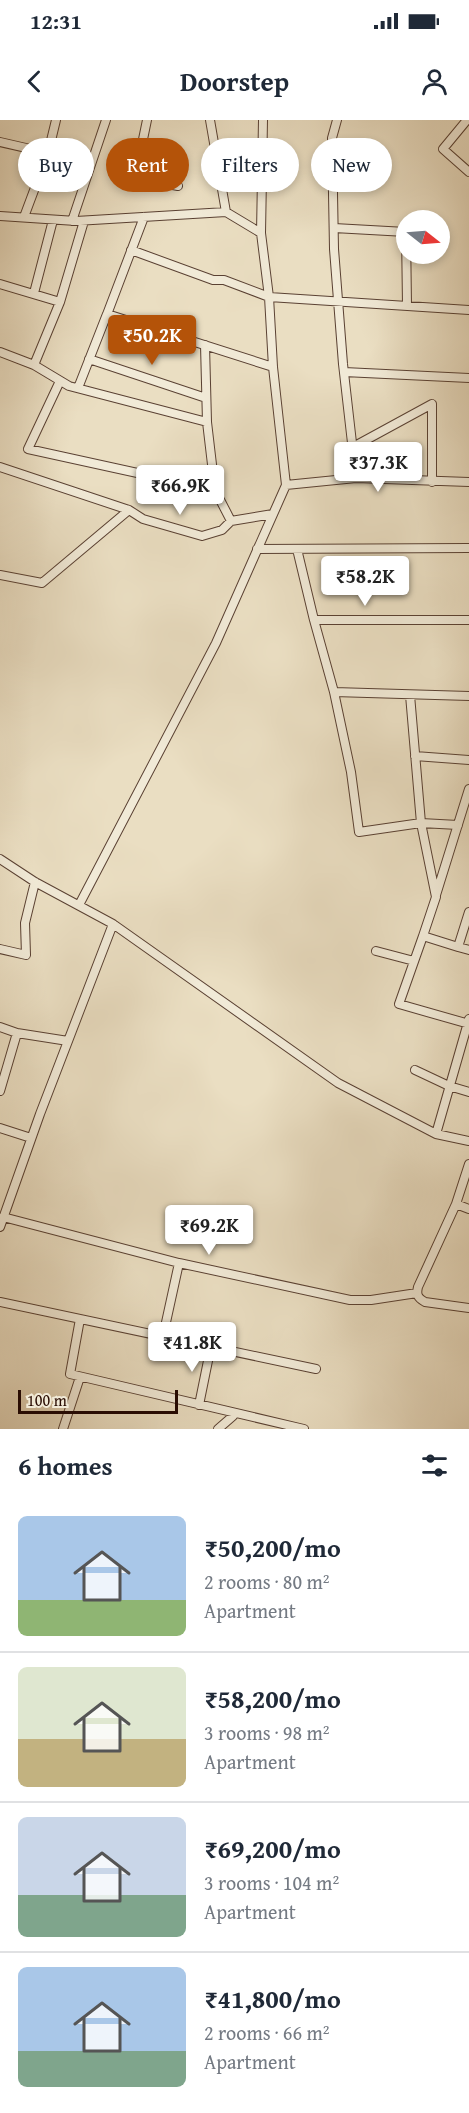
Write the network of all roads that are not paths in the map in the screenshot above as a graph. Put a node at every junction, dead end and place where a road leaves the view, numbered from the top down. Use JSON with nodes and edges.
{"nodes":[{"id":1,"x":56,"y":120,"type":"edge"},
{"id":2,"x":106,"y":120,"type":"edge"},
{"id":3,"x":147,"y":120,"type":"edge"},
{"id":4,"x":210,"y":120,"type":"edge"},
{"id":5,"x":263,"y":120,"type":"edge"},
{"id":6,"x":337,"y":120,"type":"edge"},
{"id":7,"x":467,"y":120,"type":"edge"},
{"id":8,"x":52,"y":138,"type":"edge"},
{"id":9,"x":143,"y":138,"type":"edge"},
{"id":10,"x":0,"y":142,"type":"edge"},
{"id":11,"x":18,"y":146,"type":"edge"},
{"id":12,"x":469,"y":172,"type":"edge"},
{"id":13,"x":34,"y":192,"type":"edge"},
{"id":14,"x":226,"y":212,"type":"junction"},
{"id":15,"x":144,"y":217,"type":"junction"},
{"id":16,"x":24,"y":218,"type":"junction"},
{"id":17,"x":1,"y":219,"type":"edge"},
{"id":18,"x":53,"y":220,"type":"junction"},
{"id":19,"x":72,"y":221,"type":"junction"},
{"id":20,"x":84,"y":221,"type":"junction"},
{"id":21,"x":334,"y":228,"type":"junction"},
{"id":22,"x":396,"y":231,"type":"edge"},
{"id":23,"x":261,"y":233,"type":"junction"},
{"id":24,"x":131,"y":250,"type":"junction"},
{"id":25,"x":406,"y":264,"type":"edge"},
{"id":26,"x":0,"y":284,"type":"edge"},
{"id":27,"x":34,"y":293,"type":"junction"},
{"id":28,"x":269,"y":297,"type":"junction"},
{"id":29,"x":60,"y":302,"type":"junction"},
{"id":30,"x":338,"y":302,"type":"junction"},
{"id":31,"x":407,"y":305,"type":"junction"},
{"id":32,"x":469,"y":310,"type":"edge"},
{"id":33,"x":106,"y":317,"type":"junction"},
{"id":34,"x":204,"y":345,"type":"junction"},
{"id":35,"x":0,"y":352,"type":"edge"},
{"id":36,"x":89,"y":359,"type":"junction"},
{"id":37,"x":34,"y":365,"type":"junction"},
{"id":38,"x":273,"y":367,"type":"junction"},
{"id":39,"x":344,"y":372,"type":"junction"},
{"id":40,"x":469,"y":378,"type":"edge"},
{"id":41,"x":60,"y":381,"type":"junction"},
{"id":42,"x":78,"y":388,"type":"junction"},
{"id":43,"x":206,"y":398,"type":"junction"},
{"id":44,"x":207,"y":422,"type":"junction"},
{"id":45,"x":353,"y":447,"type":"junction"},
{"id":46,"x":0,"y":467,"type":"edge"},
{"id":47,"x":356,"y":478,"type":"junction"},
{"id":48,"x":432,"y":482,"type":"junction"},
{"id":49,"x":469,"y":482,"type":"edge"},
{"id":50,"x":286,"y":485,"type":"junction"},
{"id":51,"x":215,"y":490,"type":"junction"},
{"id":52,"x":129,"y":510,"type":"junction"},
{"id":53,"x":273,"y":514,"type":"junction"},
{"id":54,"x":231,"y":521,"type":"junction"},
{"id":55,"x":469,"y":548,"type":"edge"},
{"id":56,"x":257,"y":549,"type":"junction"},
{"id":57,"x":297,"y":549,"type":"junction"},
{"id":58,"x":0,"y":575,"type":"edge"},
{"id":59,"x":314,"y":620,"type":"junction"},
{"id":60,"x":469,"y":620,"type":"edge"},
{"id":61,"x":334,"y":692,"type":"junction"},
{"id":62,"x":410,"y":695,"type":"junction"},
{"id":63,"x":469,"y":696,"type":"edge"},
{"id":64,"x":415,"y":756,"type":"junction"},
{"id":65,"x":469,"y":760,"type":"edge"},
{"id":66,"x":469,"y":789,"type":"edge"},
{"id":67,"x":467,"y":805,"type":"edge"},
{"id":68,"x":420,"y":823,"type":"junction"},
{"id":69,"x":458,"y":825,"type":"junction"},
{"id":70,"x":0,"y":859,"type":"edge"},
{"id":71,"x":35,"y":882,"type":"junction"},
{"id":72,"x":436,"y":897,"type":"junction"},
{"id":73,"x":79,"y":904,"type":"junction"},
{"id":74,"x":469,"y":912,"type":"edge"},
{"id":75,"x":113,"y":924,"type":"junction"},
{"id":76,"x":423,"y":936,"type":"junction"},
{"id":77,"x":458,"y":946,"type":"junction"},
{"id":78,"x":0,"y":949,"type":"edge"},
{"id":79,"x":469,"y":950,"type":"edge"},
{"id":80,"x":376,"y":951,"type":"dead end"},
{"id":81,"x":414,"y":961,"type":"junction"},
{"id":82,"x":469,"y":1022,"type":"edge"},
{"id":83,"x":0,"y":1027,"type":"edge"},
{"id":84,"x":17,"y":1032,"type":"junction"},
{"id":85,"x":68,"y":1041,"type":"junction"},
{"id":86,"x":415,"y":1070,"type":"dead end"},
{"id":87,"x":449,"y":1086,"type":"junction"},
{"id":88,"x":0,"y":1091,"type":"edge"},
{"id":89,"x":469,"y":1092,"type":"edge"},
{"id":90,"x":0,"y":1128,"type":"edge"},
{"id":91,"x":436,"y":1134,"type":"junction"},
{"id":92,"x":31,"y":1138,"type":"junction"},
{"id":93,"x":469,"y":1141,"type":"edge"},
{"id":94,"x":469,"y":1164,"type":"edge"},
{"id":95,"x":456,"y":1204,"type":"junction"},
{"id":96,"x":469,"y":1209,"type":"edge"},
{"id":97,"x":3,"y":1217,"type":"junction"},
{"id":98,"x":0,"y":1227,"type":"edge"},
{"id":99,"x":179,"y":1263,"type":"junction"},
{"id":100,"x":417,"y":1293,"type":"junction"},
{"id":101,"x":0,"y":1302,"type":"edge"},
{"id":102,"x":469,"y":1308,"type":"edge"},
{"id":103,"x":81,"y":1319,"type":"junction"},
{"id":104,"x":163,"y":1336,"type":"junction"},
{"id":105,"x":211,"y":1346,"type":"junction"},
{"id":106,"x":316,"y":1369,"type":"dead end"},
{"id":107,"x":80,"y":1377,"type":"junction"},
{"id":108,"x":200,"y":1405,"type":"junction"},
{"id":109,"x":233,"y":1416,"type":"dead end"},
{"id":110,"x":63,"y":1429,"type":"edge"},
{"id":111,"x":218,"y":1429,"type":"edge"},
{"id":112,"x":304,"y":1429,"type":"edge"}],
"edges":[{"from":1,"to":8,"type":"street"},
{"from":2,"to":19,"type":"street"},
{"from":3,"to":9,"type":"street"},
{"from":4,"to":14,"type":"street"},
{"from":5,"to":23,"type":"street"},
{"from":6,"to":21,"type":"street"},
{"from":7,"to":12,"type":"street"},
{"from":10,"to":11,"type":"street"},
{"from":13,"to":16,"type":"street"},
{"from":14,"to":15,"type":"street"},
{"from":14,"to":23,"type":"street"},
{"from":15,"to":20,"type":"street"},
{"from":15,"to":24,"type":"street"},
{"from":16,"to":17,"type":"street"},
{"from":16,"to":18,"type":"street"},
{"from":18,"to":19,"type":"street"},
{"from":18,"to":27,"type":"street"},
{"from":19,"to":20,"type":"street"},
{"from":20,"to":29,"type":"street"},
{"from":21,"to":22,"type":"street"},
{"from":21,"to":30,"type":"street"},
{"from":23,"to":28,"type":"street"},
{"from":24,"to":28,"type":"street"},
{"from":24,"to":33,"type":"street"},
{"from":25,"to":31,"type":"street"},
{"from":26,"to":27,"type":"street"},
{"from":27,"to":29,"type":"street"},
{"from":28,"to":30,"type":"street"},
{"from":28,"to":38,"type":"street"},
{"from":29,"to":37,"type":"street"},
{"from":30,"to":31,"type":"street"},
{"from":30,"to":39,"type":"street"},
{"from":31,"to":32,"type":"street"},
{"from":33,"to":34,"type":"street"},
{"from":33,"to":36,"type":"street"},
{"from":34,"to":38,"type":"street"},
{"from":34,"to":43,"type":"street"},
{"from":35,"to":37,"type":"street"},
{"from":36,"to":42,"type":"street"},
{"from":36,"to":43,"type":"street"},
{"from":37,"to":41,"type":"street"},
{"from":38,"to":50,"type":"street"},
{"from":39,"to":40,"type":"street"},
{"from":39,"to":45,"type":"street"},
{"from":41,"to":42,"type":"street"},
{"from":41,"to":51,"type":"street"},
{"from":42,"to":44,"type":"street"},
{"from":43,"to":44,"type":"street"},
{"from":44,"to":51,"type":"street"},
{"from":45,"to":47,"type":"street"},
{"from":45,"to":48,"type":"street"},
{"from":46,"to":52,"type":"street"},
{"from":47,"to":48,"type":"street"},
{"from":47,"to":50,"type":"street"},
{"from":48,"to":49,"type":"street"},
{"from":50,"to":53,"type":"street"},
{"from":51,"to":54,"type":"street"},
{"from":52,"to":54,"type":"street"},
{"from":52,"to":58,"type":"street"},
{"from":53,"to":54,"type":"street"},
{"from":53,"to":56,"type":"street"},
{"from":55,"to":57,"type":"street"},
{"from":56,"to":57,"type":"street"},
{"from":56,"to":73,"type":"street"},
{"from":57,"to":59,"type":"street"},
{"from":59,"to":60,"type":"street"},
{"from":59,"to":61,"type":"street"},
{"from":61,"to":62,"type":"street"},
{"from":61,"to":68,"type":"street"},
{"from":62,"to":63,"type":"street"},
{"from":62,"to":64,"type":"street"},
{"from":64,"to":65,"type":"street"},
{"from":64,"to":68,"type":"street"},
{"from":66,"to":67,"type":"street"},
{"from":67,"to":69,"type":"street"},
{"from":68,"to":69,"type":"street"},
{"from":68,"to":72,"type":"street"},
{"from":69,"to":72,"type":"street"},
{"from":70,"to":71,"type":"street"},
{"from":71,"to":73,"type":"street"},
{"from":71,"to":78,"type":"street"},
{"from":72,"to":76,"type":"street"},
{"from":73,"to":75,"type":"street"},
{"from":74,"to":77,"type":"street"},
{"from":75,"to":85,"type":"street"},
{"from":75,"to":91,"type":"street"},
{"from":76,"to":77,"type":"street"},
{"from":76,"to":81,"type":"street"},
{"from":77,"to":79,"type":"street"},
{"from":80,"to":81,"type":"street"},
{"from":81,"to":82,"type":"street"},
{"from":82,"to":87,"type":"street"},
{"from":83,"to":84,"type":"street"},
{"from":84,"to":85,"type":"street"},
{"from":84,"to":88,"type":"street"},
{"from":85,"to":92,"type":"street"},
{"from":86,"to":87,"type":"street"},
{"from":87,"to":89,"type":"street"},
{"from":87,"to":91,"type":"street"},
{"from":90,"to":92,"type":"street"},
{"from":91,"to":93,"type":"street"},
{"from":92,"to":97,"type":"street"},
{"from":94,"to":95,"type":"street"},
{"from":95,"to":96,"type":"street"},
{"from":95,"to":100,"type":"street"},
{"from":97,"to":98,"type":"street"},
{"from":97,"to":99,"type":"street"},
{"from":99,"to":100,"type":"street"},
{"from":99,"to":104,"type":"street"},
{"from":100,"to":102,"type":"street"},
{"from":101,"to":103,"type":"street"},
{"from":103,"to":104,"type":"street"},
{"from":103,"to":107,"type":"street"},
{"from":104,"to":105,"type":"street"},
{"from":105,"to":106,"type":"street"},
{"from":105,"to":108,"type":"street"},
{"from":107,"to":108,"type":"street"},
{"from":107,"to":110,"type":"street"},
{"from":108,"to":112,"type":"street"},
{"from":109,"to":111,"type":"street"}]}
